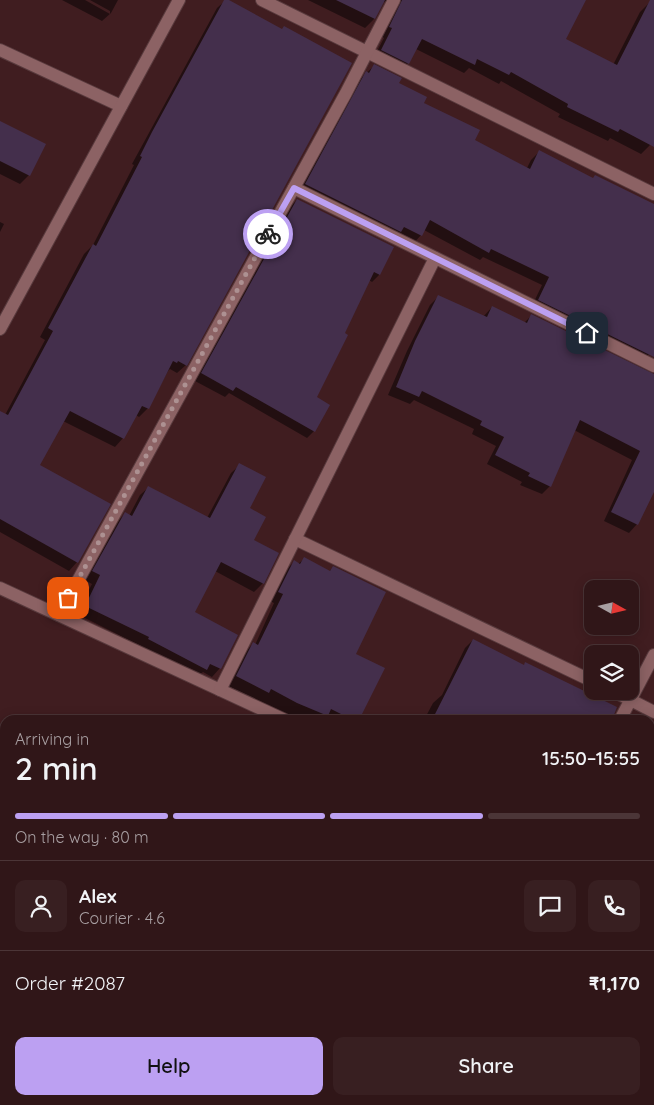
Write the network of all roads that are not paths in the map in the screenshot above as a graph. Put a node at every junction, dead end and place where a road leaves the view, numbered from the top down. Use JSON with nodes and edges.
{"nodes":[{"id":1,"x":179,"y":0,"type":"edge"},
{"id":2,"x":262,"y":0,"type":"edge"},
{"id":3,"x":394,"y":0,"type":"edge"},
{"id":4,"x":0,"y":50,"type":"edge"},
{"id":5,"x":368,"y":52,"type":"junction"},
{"id":6,"x":121,"y":106,"type":"junction"},
{"id":7,"x":294,"y":188,"type":"junction"},
{"id":8,"x":654,"y":194,"type":"edge"},
{"id":9,"x":435,"y":258,"type":"junction"},
{"id":10,"x":0,"y":329,"type":"edge"},
{"id":11,"x":654,"y":366,"type":"edge"},
{"id":12,"x":295,"y":539,"type":"junction"},
{"id":13,"x":0,"y":588,"type":"edge"},
{"id":14,"x":59,"y":615,"type":"junction"},
{"id":15,"x":654,"y":655,"type":"edge"},
{"id":16,"x":584,"y":677,"type":"edge"},
{"id":17,"x":639,"y":683,"type":"edge"},
{"id":18,"x":220,"y":690,"type":"junction"},
{"id":19,"x":630,"y":700,"type":"joint"},
{"id":20,"x":654,"y":712,"type":"edge"},
{"id":21,"x":274,"y":715,"type":"edge"},
{"id":22,"x":622,"y":715,"type":"edge"}],
"edges":[{"from":1,"to":6,"type":"street"},
{"from":2,"to":5,"type":"street"},
{"from":3,"to":5,"type":"street"},
{"from":4,"to":6,"type":"street"},
{"from":5,"to":7,"type":"street"},
{"from":5,"to":8,"type":"street"},
{"from":6,"to":10,"type":"street"},
{"from":7,"to":9,"type":"street"},
{"from":7,"to":14,"type":"street"},
{"from":9,"to":11,"type":"street"},
{"from":9,"to":12,"type":"street"},
{"from":12,"to":16,"type":"street"},
{"from":12,"to":18,"type":"street"},
{"from":13,"to":14,"type":"street"},
{"from":14,"to":18,"type":"street"},
{"from":15,"to":17,"type":"street"},
{"from":18,"to":21,"type":"street"},
{"from":19,"to":20,"type":"street"},
{"from":19,"to":22,"type":"street"}]}
